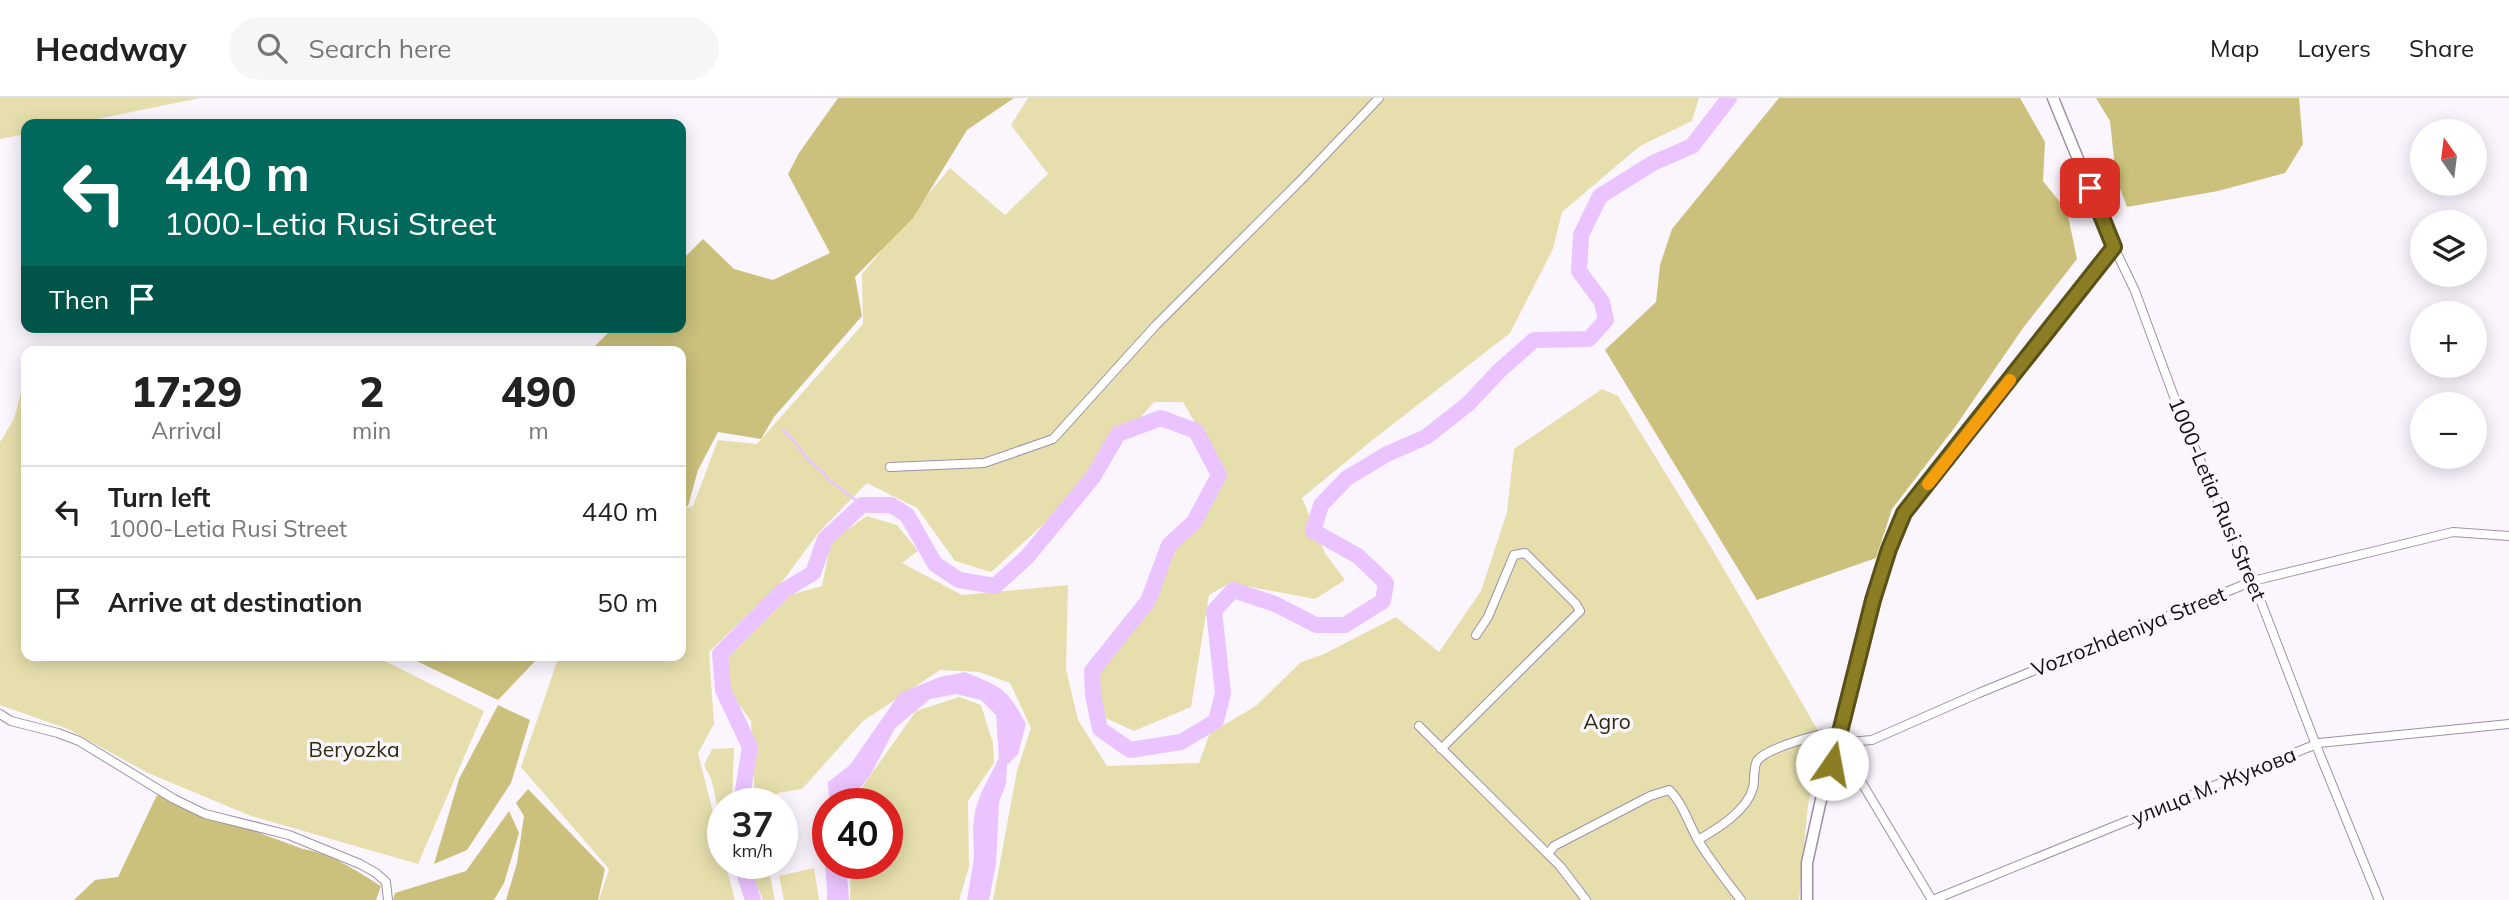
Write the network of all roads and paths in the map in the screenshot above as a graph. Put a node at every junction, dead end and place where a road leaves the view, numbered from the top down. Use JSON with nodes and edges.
{"nodes":[{"id":1,"x":1379,"y":98,"type":"edge"},
{"id":2,"x":2053,"y":98,"type":"edge"},
{"id":3,"x":2114,"y":247,"type":"junction"},
{"id":4,"x":890,"y":467,"type":"dead end"},
{"id":5,"x":2509,"y":536,"type":"edge"},
{"id":6,"x":2253,"y":582,"type":"junction"},
{"id":7,"x":1476,"y":635,"type":"dead end"},
{"id":8,"x":0,"y":715,"type":"edge"},
{"id":9,"x":2509,"y":724,"type":"edge"},
{"id":10,"x":1419,"y":726,"type":"dead end"},
{"id":11,"x":1838,"y":738,"type":"junction"},
{"id":12,"x":2316,"y":745,"type":"junction"},
{"id":13,"x":1441,"y":749,"type":"junction"},
{"id":14,"x":1698,"y":840,"type":"junction"},
{"id":15,"x":1548,"y":854,"type":"junction"},
{"id":16,"x":388,"y":900,"type":"edge"},
{"id":17,"x":1586,"y":900,"type":"edge"},
{"id":18,"x":1741,"y":900,"type":"edge"},
{"id":19,"x":1807,"y":900,"type":"edge"},
{"id":20,"x":1932,"y":900,"type":"edge"},
{"id":21,"x":2379,"y":900,"type":"edge"}],
"edges":[{"from":1,"to":4,"type":"street"},
{"from":2,"to":3,"type":"street","name":"1000-Letia Rusi Street"},
{"from":3,"to":6,"type":"street","name":"1000-Letia Rusi Street"},
{"from":3,"to":11,"type":"street"},
{"from":5,"to":6,"type":"street","name":"Vozrozhdeniya Street"},
{"from":6,"to":11,"type":"street","name":"Vozrozhdeniya Street"},
{"from":6,"to":12,"type":"street","name":"1000-Letia Rusi Street"},
{"from":7,"to":13,"type":"street"},
{"from":8,"to":16,"type":"street"},
{"from":9,"to":12,"type":"street","name":"улица М. Жукова"},
{"from":10,"to":13,"type":"street"},
{"from":11,"to":14,"type":"street","name":"Vozrozhdeniya Street"},
{"from":11,"to":19,"type":"street"},
{"from":11,"to":20,"type":"street"},
{"from":12,"to":20,"type":"street","name":"улица М. Жукова"},
{"from":12,"to":21,"type":"street","name":"1000-Letia Rusi Street"},
{"from":13,"to":15,"type":"street"},
{"from":14,"to":15,"type":"street"},
{"from":14,"to":18,"type":"street"},
{"from":15,"to":17,"type":"street"}]}
